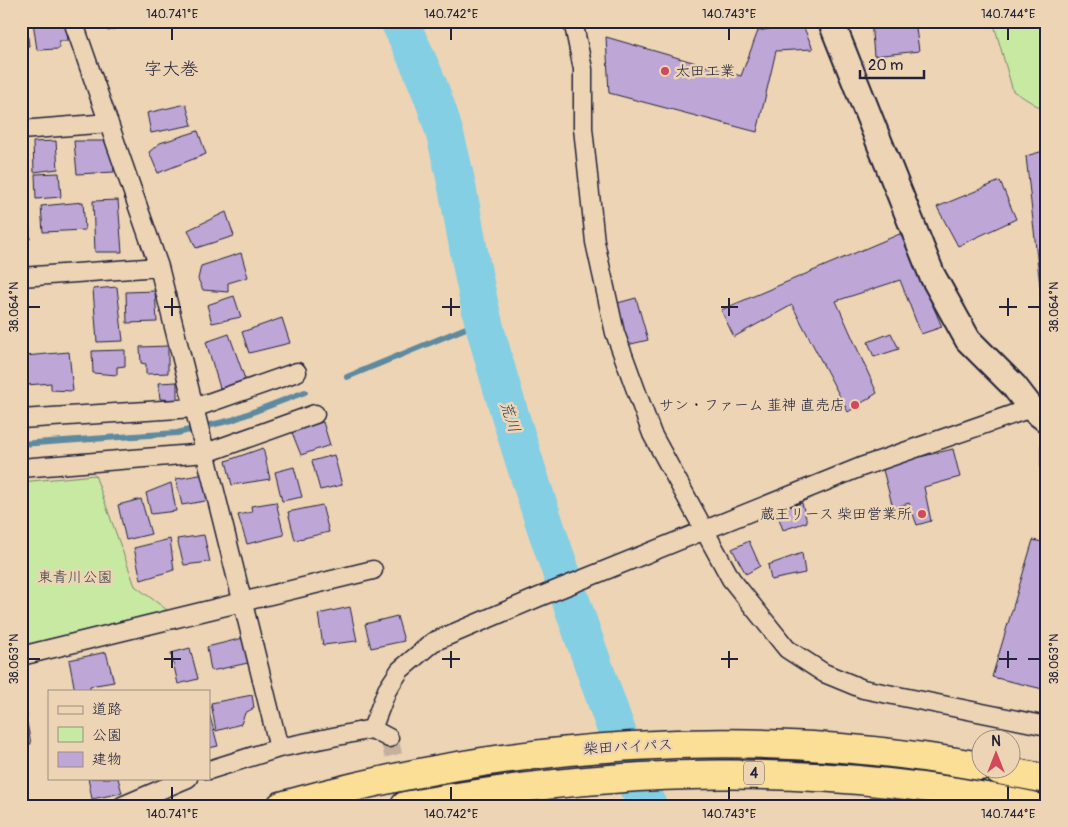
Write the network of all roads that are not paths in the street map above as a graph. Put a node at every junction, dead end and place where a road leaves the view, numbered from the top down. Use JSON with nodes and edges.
{"nodes":[{"id":1,"x":72,"y":21,"type":"edge"},
{"id":2,"x":573,"y":21,"type":"edge"},
{"id":3,"x":831,"y":21,"type":"edge"},
{"id":4,"x":109,"y":124,"type":"junction"},
{"id":5,"x":21,"y":130,"type":"edge"},
{"id":6,"x":159,"y":266,"type":"junction"},
{"id":7,"x":21,"y":277,"type":"edge"},
{"id":8,"x":297,"y":372,"type":"dead end"},
{"id":9,"x":196,"y":412,"type":"junction"},
{"id":10,"x":315,"y":414,"type":"dead end"},
{"id":11,"x":1039,"y":414,"type":"edge"},
{"id":12,"x":21,"y":419,"type":"edge"},
{"id":13,"x":205,"y":449,"type":"junction"},
{"id":14,"x":21,"y":468,"type":"edge"},
{"id":15,"x":705,"y":532,"type":"junction"},
{"id":16,"x":373,"y":570,"type":"dead end"},
{"id":17,"x":244,"y":601,"type":"junction"},
{"id":18,"x":21,"y":656,"type":"edge"},
{"id":19,"x":1047,"y":726,"type":"edge"},
{"id":20,"x":372,"y":729,"type":"junction"},
{"id":21,"x":389,"y":738,"type":"dead end"},
{"id":22,"x":279,"y":748,"type":"junction"},
{"id":23,"x":970,"y":764,"type":"edge"},
{"id":24,"x":210,"y":770,"type":"edge"},
{"id":25,"x":1020,"y":774,"type":"edge"},
{"id":26,"x":1047,"y":779,"type":"edge"},
{"id":27,"x":183,"y":780,"type":"edge"},
{"id":28,"x":122,"y":806,"type":"edge"},
{"id":29,"x":281,"y":806,"type":"edge"},
{"id":30,"x":405,"y":806,"type":"edge"},
{"id":31,"x":1032,"y":806,"type":"edge"}],
"edges":[{"from":1,"to":4,"type":"street"},
{"from":2,"to":15,"type":"street"},
{"from":3,"to":11,"type":"street"},
{"from":4,"to":5,"type":"street"},
{"from":4,"to":6,"type":"street"},
{"from":6,"to":7,"type":"street"},
{"from":6,"to":9,"type":"street"},
{"from":8,"to":9,"type":"street"},
{"from":9,"to":12,"type":"street"},
{"from":9,"to":13,"type":"street"},
{"from":10,"to":13,"type":"street"},
{"from":11,"to":15,"type":"street"},
{"from":13,"to":14,"type":"street"},
{"from":13,"to":17,"type":"street"},
{"from":15,"to":19,"type":"street"},
{"from":15,"to":20,"type":"street"},
{"from":16,"to":17,"type":"street"},
{"from":17,"to":18,"type":"street"},
{"from":17,"to":22,"type":"street"},
{"from":20,"to":21,"type":"street"},
{"from":20,"to":22,"type":"street"},
{"from":22,"to":24,"type":"street"},
{"from":23,"to":29,"type":"highway","name":"柴田バイパス","number":"4"},
{"from":25,"to":26,"type":"highway"},
{"from":27,"to":28,"type":"street"},
{"from":30,"to":31,"type":"highway","name":"柴田バイパス","number":"4"}]}
